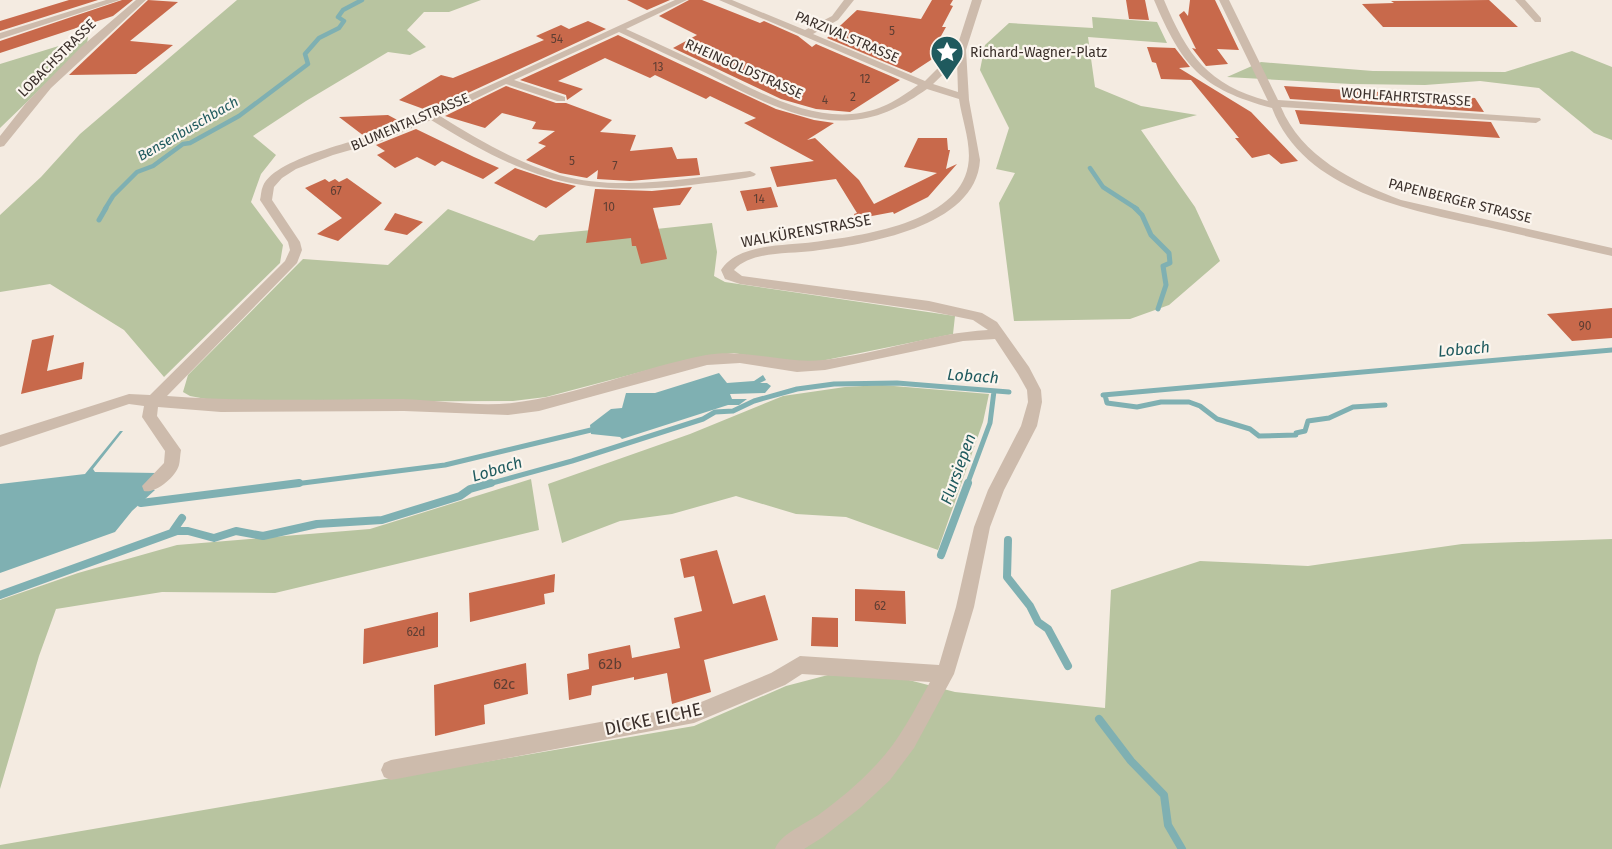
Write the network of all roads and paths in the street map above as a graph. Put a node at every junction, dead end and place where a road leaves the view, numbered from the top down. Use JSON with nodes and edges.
{"nodes":[{"id":1,"x":115,"y":0,"type":"edge"},
{"id":2,"x":141,"y":0,"type":"edge"},
{"id":3,"x":682,"y":0,"type":"edge"},
{"id":4,"x":724,"y":0,"type":"edge"},
{"id":5,"x":849,"y":0,"type":"edge"},
{"id":6,"x":977,"y":0,"type":"edge"},
{"id":7,"x":1159,"y":0,"type":"edge"},
{"id":8,"x":1224,"y":0,"type":"edge"},
{"id":9,"x":1520,"y":0,"type":"edge"},
{"id":10,"x":1538,"y":20,"type":"dead end"},
{"id":11,"x":619,"y":29,"type":"junction"},
{"id":12,"x":805,"y":34,"type":"junction"},
{"id":13,"x":0,"y":36,"type":"edge"},
{"id":14,"x":961,"y":49,"type":"junction"},
{"id":15,"x":945,"y":68,"type":"junction"},
{"id":16,"x":964,"y":70,"type":"junction"},
{"id":17,"x":506,"y":81,"type":"junction"},
{"id":18,"x":926,"y":85,"type":"junction"},
{"id":19,"x":964,"y":97,"type":"junction"},
{"id":20,"x":561,"y":99,"type":"dead end"},
{"id":21,"x":1275,"y":104,"type":"junction"},
{"id":22,"x":431,"y":115,"type":"junction"},
{"id":23,"x":1536,"y":120,"type":"dead end"},
{"id":24,"x":0,"y":144,"type":"edge"},
{"id":25,"x":750,"y":174,"type":"dead end"},
{"id":26,"x":1612,"y":252,"type":"edge"},
{"id":27,"x":998,"y":334,"type":"junction"},
{"id":28,"x":152,"y":402,"type":"junction"},
{"id":29,"x":0,"y":441,"type":"edge"},
{"id":30,"x":150,"y":486,"type":"dead end"},
{"id":31,"x":945,"y":674,"type":"junction"},
{"id":32,"x":391,"y":770,"type":"dead end"},
{"id":33,"x":785,"y":849,"type":"edge"}],
"edges":[{"from":1,"to":13,"type":"street"},
{"from":2,"to":24,"type":"street","name":"LOBACHSTRASSE"},
{"from":3,"to":11,"type":"street","name":"BLUMENTALSTRASSE"},
{"from":4,"to":12,"type":"street","name":"PARZIVALSTRASSE"},
{"from":5,"to":12,"type":"street"},
{"from":6,"to":14,"type":"street","name":"WALKÜRENSTRASSE"},
{"from":7,"to":21,"type":"street","name":"WOHLFAHRTSTRASSE"},
{"from":8,"to":21,"type":"street","name":"PAPENBERGER STRASSE"},
{"from":9,"to":10,"type":"street"},
{"from":11,"to":17,"type":"street","name":"BLUMENTALSTRASSE"},
{"from":11,"to":18,"type":"street","name":"RHEINGOLDSTRASSE"},
{"from":12,"to":18,"type":"street","name":"PARZIVALSTRASSE"},
{"from":14,"to":15,"type":"street","name":"WALKÜRENSTRASSE"},
{"from":14,"to":16,"type":"street","name":"WALKÜRENSTRASSE"},
{"from":15,"to":16,"type":"street"},
{"from":15,"to":18,"type":"street","name":"WALKÜRENSTRASSE"},
{"from":16,"to":19,"type":"street","name":"WALKÜRENSTRASSE"},
{"from":17,"to":20,"type":"street"},
{"from":17,"to":22,"type":"street","name":"BLUMENTALSTRASSE"},
{"from":18,"to":19,"type":"street"},
{"from":19,"to":27,"type":"street","name":"WALKÜRENSTRASSE"},
{"from":21,"to":23,"type":"street","name":"WOHLFAHRTSTRASSE"},
{"from":21,"to":26,"type":"street","name":"PAPENBERGER STRASSE"},
{"from":22,"to":25,"type":"street"},
{"from":22,"to":28,"type":"street","name":"BLUMENTALSTRASSE"},
{"from":27,"to":28,"type":"street"},
{"from":27,"to":31,"type":"street"},
{"from":28,"to":29,"type":"street"},
{"from":28,"to":30,"type":"street"},
{"from":31,"to":32,"type":"street","name":"DICKE EICHE"},
{"from":31,"to":33,"type":"street"}]}
